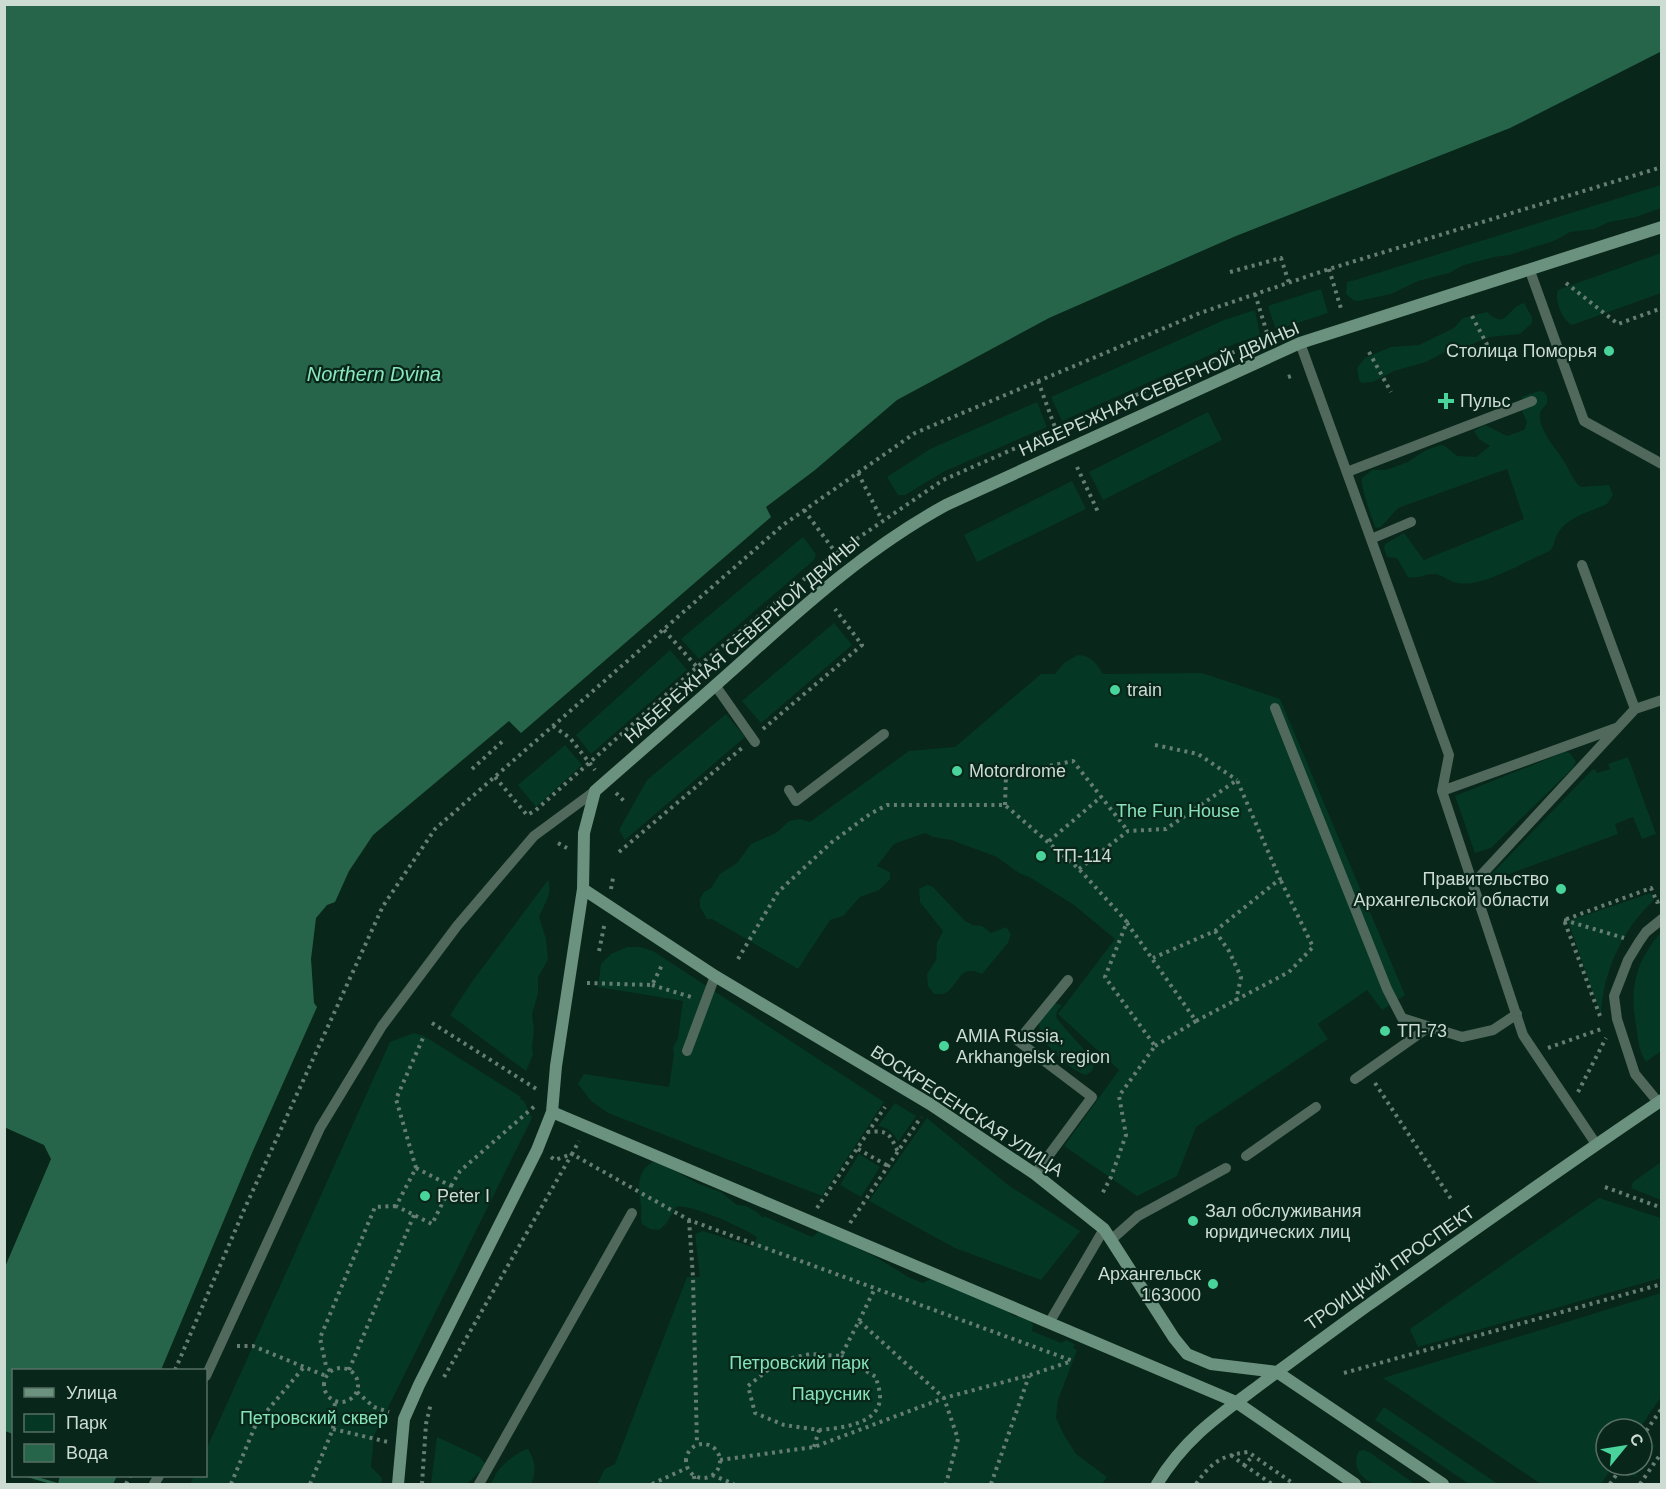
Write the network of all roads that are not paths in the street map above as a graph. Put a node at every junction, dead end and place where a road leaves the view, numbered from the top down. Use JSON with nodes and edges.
{"nodes":[{"id":1,"x":1662,"y":227,"type":"edge"},
{"id":2,"x":1530,"y":271,"type":"junction"},
{"id":3,"x":1300,"y":343,"type":"junction"},
{"id":4,"x":1532,"y":401,"type":"dead end"},
{"id":5,"x":1662,"y":464,"type":"edge"},
{"id":6,"x":1347,"y":472,"type":"junction"},
{"id":7,"x":1411,"y":522,"type":"dead end"},
{"id":8,"x":1371,"y":539,"type":"junction"},
{"id":9,"x":1582,"y":565,"type":"dead end"},
{"id":10,"x":715,"y":685,"type":"junction"},
{"id":11,"x":1662,"y":700,"type":"edge"},
{"id":12,"x":1275,"y":708,"type":"dead end"},
{"id":13,"x":1635,"y":709,"type":"junction"},
{"id":14,"x":1619,"y":727,"type":"junction"},
{"id":15,"x":884,"y":734,"type":"dead end"},
{"id":16,"x":755,"y":742,"type":"dead end"},
{"id":17,"x":789,"y":790,"type":"dead end"},
{"id":18,"x":595,"y":791,"type":"junction"},
{"id":19,"x":1442,"y":791,"type":"junction"},
{"id":20,"x":1473,"y":884,"type":"junction"},
{"id":21,"x":583,"y":890,"type":"junction"},
{"id":22,"x":1662,"y":919,"type":"edge"},
{"id":23,"x":715,"y":976,"type":"junction"},
{"id":24,"x":1068,"y":980,"type":"dead end"},
{"id":25,"x":1517,"y":1014,"type":"junction"},
{"id":26,"x":1429,"y":1027,"type":"junction"},
{"id":27,"x":687,"y":1051,"type":"dead end"},
{"id":28,"x":1355,"y":1079,"type":"dead end"},
{"id":29,"x":1660,"y":1101,"type":"edge"},
{"id":30,"x":1316,"y":1107,"type":"dead end"},
{"id":31,"x":552,"y":1112,"type":"junction"},
{"id":32,"x":1596,"y":1144,"type":"junction"},
{"id":33,"x":1246,"y":1156,"type":"dead end"},
{"id":34,"x":1226,"y":1168,"type":"dead end"},
{"id":35,"x":1035,"y":1174,"type":"junction"},
{"id":36,"x":632,"y":1214,"type":"dead end"},
{"id":37,"x":1108,"y":1234,"type":"junction"},
{"id":38,"x":1049,"y":1323,"type":"junction"},
{"id":39,"x":1277,"y":1372,"type":"junction"},
{"id":40,"x":207,"y":1374,"type":"edge"},
{"id":41,"x":1236,"y":1402,"type":"junction"},
{"id":42,"x":398,"y":1485,"type":"edge"},
{"id":43,"x":479,"y":1485,"type":"edge"},
{"id":44,"x":1157,"y":1485,"type":"edge"},
{"id":45,"x":1355,"y":1485,"type":"edge"},
{"id":46,"x":1443,"y":1485,"type":"edge"}],
"edges":[{"from":1,"to":2,"type":"street","name":"НАБЕРЕЖНАЯ СЕВЕРНОЙ ДВИНЫ"},
{"from":2,"to":3,"type":"street","name":"НАБЕРЕЖНАЯ СЕВЕРНОЙ ДВИНЫ"},
{"from":2,"to":5,"type":"lane"},
{"from":3,"to":6,"type":"lane"},
{"from":3,"to":10,"type":"street","name":"НАБЕРЕЖНАЯ СЕВЕРНОЙ ДВИНЫ"},
{"from":4,"to":6,"type":"lane"},
{"from":6,"to":8,"type":"lane"},
{"from":7,"to":8,"type":"lane"},
{"from":8,"to":19,"type":"lane"},
{"from":9,"to":13,"type":"lane"},
{"from":10,"to":16,"type":"lane"},
{"from":10,"to":18,"type":"street","name":"НАБЕРЕЖНАЯ СЕВЕРНОЙ ДВИНЫ"},
{"from":11,"to":13,"type":"lane"},
{"from":12,"to":26,"type":"lane"},
{"from":13,"to":14,"type":"lane"},
{"from":14,"to":19,"type":"lane"},
{"from":14,"to":20,"type":"lane"},
{"from":15,"to":17,"type":"lane"},
{"from":18,"to":21,"type":"street"},
{"from":18,"to":40,"type":"lane"},
{"from":19,"to":20,"type":"lane"},
{"from":20,"to":25,"type":"lane"},
{"from":21,"to":23,"type":"street","name":"ВОСКРЕСЕНСКАЯ УЛИЦА"},
{"from":21,"to":31,"type":"street"},
{"from":22,"to":29,"type":"lane"},
{"from":23,"to":27,"type":"lane"},
{"from":23,"to":35,"type":"street","name":"ВОСКРЕСЕНСКАЯ УЛИЦА"},
{"from":24,"to":35,"type":"lane"},
{"from":25,"to":26,"type":"lane"},
{"from":25,"to":32,"type":"lane"},
{"from":26,"to":28,"type":"lane"},
{"from":29,"to":32,"type":"street","name":"ТРОИЦКИЙ ПРОСПЕКТ"},
{"from":30,"to":33,"type":"lane"},
{"from":31,"to":38,"type":"street"},
{"from":31,"to":42,"type":"street"},
{"from":32,"to":39,"type":"street","name":"ТРОИЦКИЙ ПРОСПЕКТ"},
{"from":34,"to":37,"type":"lane"},
{"from":35,"to":37,"type":"street","name":"ВОСКРЕСЕНСКАЯ УЛИЦА"},
{"from":36,"to":43,"type":"lane"},
{"from":37,"to":38,"type":"lane"},
{"from":37,"to":39,"type":"street","name":"ВОСКРЕСЕНСКАЯ УЛИЦА"},
{"from":38,"to":41,"type":"street"},
{"from":39,"to":41,"type":"street","name":"ТРОИЦКИЙ ПРОСПЕКТ"},
{"from":39,"to":46,"type":"street","name":"ВОСКРЕСЕНСКАЯ УЛИЦА"},
{"from":41,"to":44,"type":"street","name":"ТРОИЦКИЙ ПРОСПЕКТ"},
{"from":41,"to":45,"type":"street"}]}
